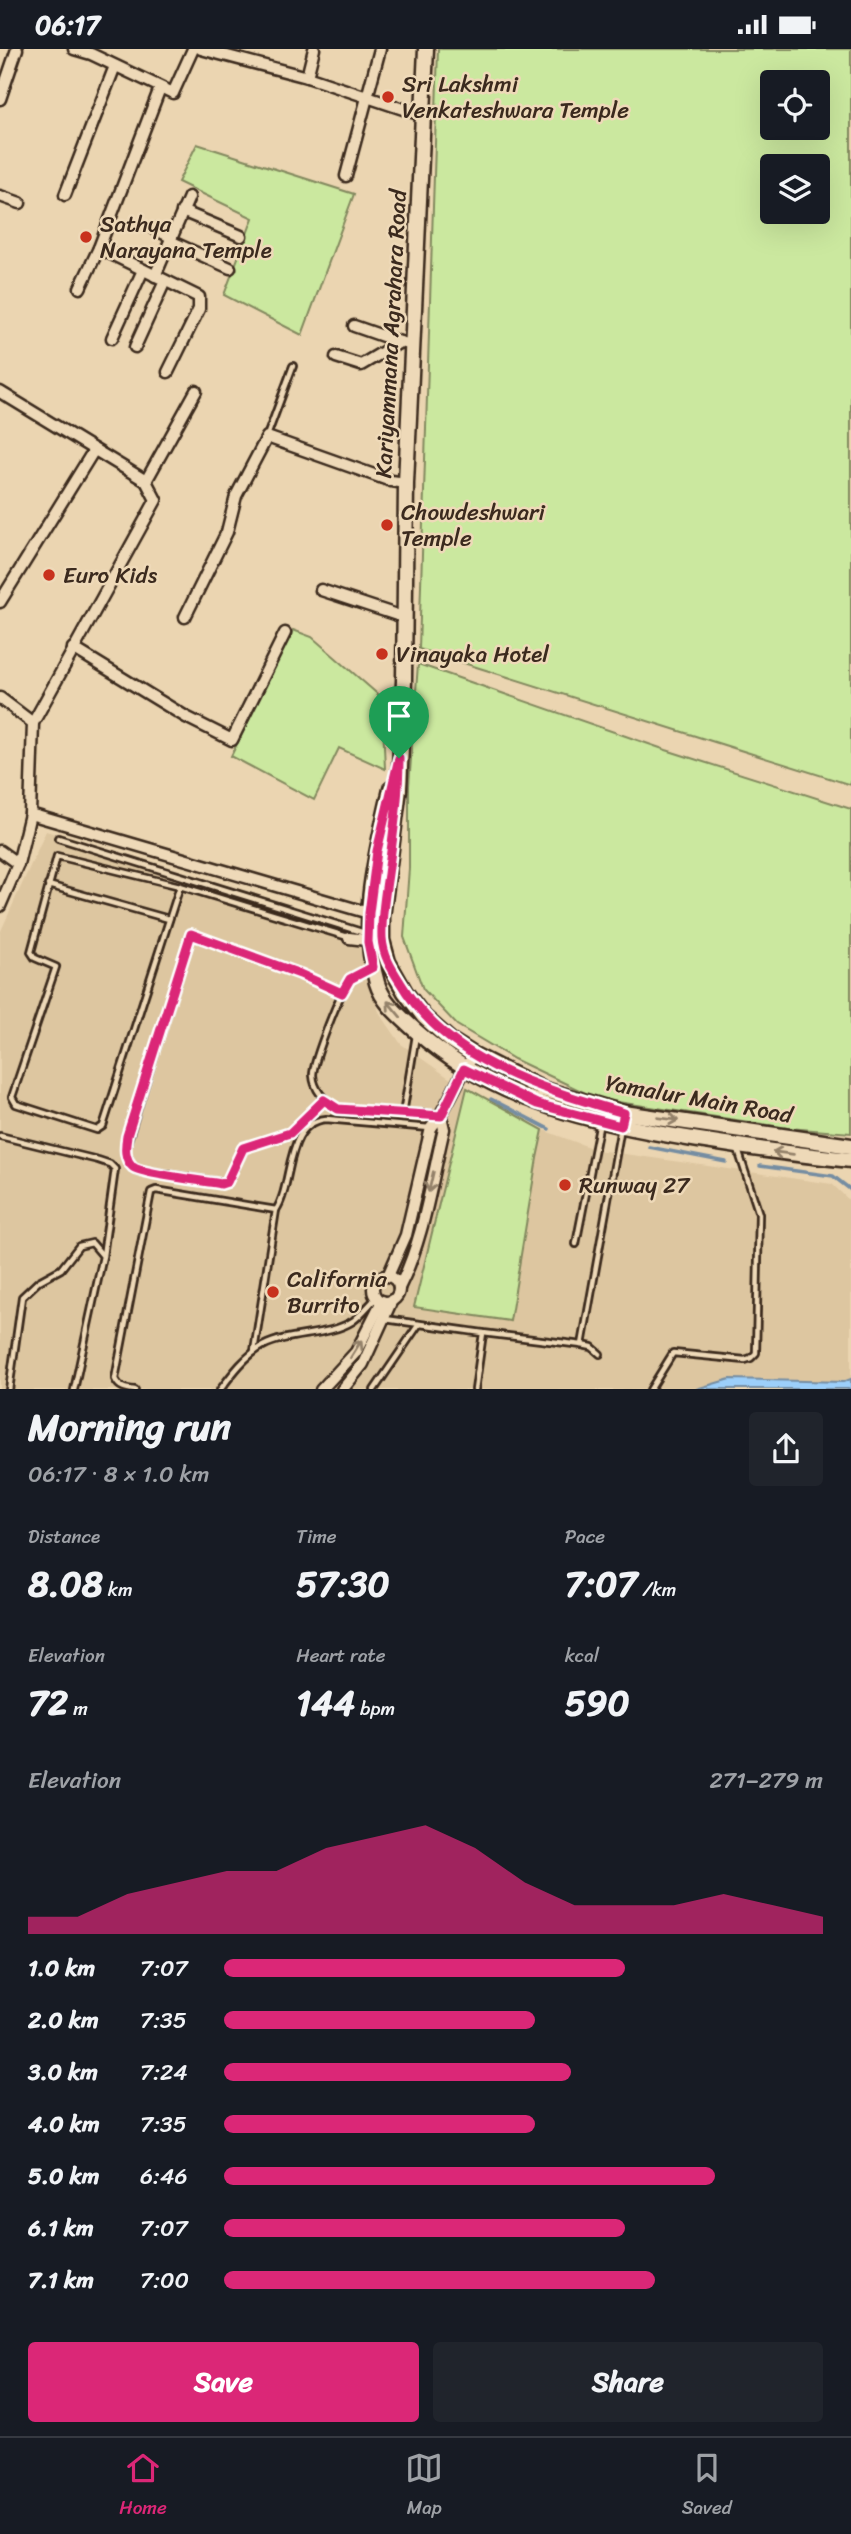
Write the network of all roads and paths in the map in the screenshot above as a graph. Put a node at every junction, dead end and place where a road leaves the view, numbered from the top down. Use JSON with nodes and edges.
{"nodes":[{"id":1,"x":18,"y":49,"type":"edge"},
{"id":2,"x":76,"y":49,"type":"edge"},
{"id":3,"x":193,"y":49,"type":"edge"},
{"id":4,"x":201,"y":49,"type":"edge"},
{"id":5,"x":314,"y":49,"type":"edge"},
{"id":6,"x":380,"y":49,"type":"edge"},
{"id":7,"x":426,"y":49,"type":"edge"},
{"id":8,"x":116,"y":66,"type":"junction"},
{"id":9,"x":307,"y":77,"type":"junction"},
{"id":10,"x":160,"y":88,"type":"junction"},
{"id":11,"x":368,"y":97,"type":"junction"},
{"id":12,"x":0,"y":99,"type":"edge"},
{"id":13,"x":424,"y":116,"type":"junction"},
{"id":14,"x":346,"y":176,"type":"dead end"},
{"id":15,"x":65,"y":195,"type":"dead end"},
{"id":16,"x":0,"y":196,"type":"edge"},
{"id":17,"x":188,"y":197,"type":"dead end"},
{"id":18,"x":19,"y":203,"type":"dead end"},
{"id":19,"x":182,"y":211,"type":"junction"},
{"id":20,"x":154,"y":229,"type":"dead end"},
{"id":21,"x":240,"y":236,"type":"dead end"},
{"id":22,"x":171,"y":239,"type":"junction"},
{"id":23,"x":99,"y":248,"type":"junction"},
{"id":24,"x":230,"y":268,"type":"dead end"},
{"id":25,"x":143,"y":270,"type":"junction"},
{"id":26,"x":155,"y":276,"type":"junction"},
{"id":27,"x":165,"y":281,"type":"junction"},
{"id":28,"x":80,"y":288,"type":"dead end"},
{"id":29,"x":354,"y":326,"type":"dead end"},
{"id":30,"x":113,"y":338,"type":"dead end"},
{"id":31,"x":407,"y":344,"type":"junction"},
{"id":32,"x":135,"y":347,"type":"dead end"},
{"id":33,"x":336,"y":357,"type":"dead end"},
{"id":34,"x":293,"y":366,"type":"dead end"},
{"id":35,"x":168,"y":372,"type":"dead end"},
{"id":36,"x":0,"y":391,"type":"edge"},
{"id":37,"x":196,"y":391,"type":"dead end"},
{"id":38,"x":267,"y":437,"type":"junction"},
{"id":39,"x":94,"y":450,"type":"junction"},
{"id":40,"x":146,"y":481,"type":"junction"},
{"id":41,"x":406,"y":483,"type":"junction"},
{"id":42,"x":321,"y":590,"type":"dead end"},
{"id":43,"x":0,"y":602,"type":"edge"},
{"id":44,"x":185,"y":617,"type":"dead end"},
{"id":45,"x":403,"y":617,"type":"junction"},
{"id":46,"x":285,"y":633,"type":"dead end"},
{"id":47,"x":73,"y":648,"type":"junction"},
{"id":48,"x":0,"y":698,"type":"edge"},
{"id":49,"x":33,"y":723,"type":"junction"},
{"id":50,"x":399,"y":758,"type":"junction"},
{"id":51,"x":399,"y":789,"type":"joint"},
{"id":52,"x":30,"y":814,"type":"junction"},
{"id":53,"x":58,"y":838,"type":"dead end"},
{"id":54,"x":0,"y":851,"type":"edge"},
{"id":55,"x":18,"y":864,"type":"junction"},
{"id":56,"x":48,"y":885,"type":"junction"},
{"id":57,"x":180,"y":886,"type":"junction"},
{"id":58,"x":0,"y":906,"type":"edge"},
{"id":59,"x":375,"y":915,"type":"junction"},
{"id":60,"x":169,"y":919,"type":"junction"},
{"id":61,"x":375,"y":937,"type":"junction"},
{"id":62,"x":349,"y":938,"type":"joint"},
{"id":63,"x":367,"y":970,"type":"junction"},
{"id":64,"x":342,"y":993,"type":"junction"},
{"id":65,"x":416,"y":1031,"type":"junction"},
{"id":66,"x":474,"y":1055,"type":"junction"},
{"id":67,"x":464,"y":1069,"type":"junction"},
{"id":68,"x":324,"y":1100,"type":"junction"},
{"id":69,"x":403,"y":1114,"type":"junction"},
{"id":70,"x":441,"y":1116,"type":"junction"},
{"id":71,"x":623,"y":1120,"type":"junction"},
{"id":72,"x":601,"y":1121,"type":"junction"},
{"id":73,"x":431,"y":1128,"type":"junction"},
{"id":74,"x":0,"y":1136,"type":"edge"},
{"id":75,"x":736,"y":1146,"type":"junction"},
{"id":76,"x":851,"y":1146,"type":"edge"},
{"id":77,"x":851,"y":1160,"type":"edge"},
{"id":78,"x":276,"y":1210,"type":"junction"},
{"id":79,"x":576,"y":1244,"type":"dead end"},
{"id":80,"x":103,"y":1256,"type":"junction"},
{"id":81,"x":388,"y":1276,"type":"junction"},
{"id":82,"x":399,"y":1288,"type":"junction"},
{"id":83,"x":383,"y":1300,"type":"junction"},
{"id":84,"x":385,"y":1319,"type":"junction"},
{"id":85,"x":419,"y":1324,"type":"junction"},
{"id":86,"x":483,"y":1332,"type":"junction"},
{"id":87,"x":582,"y":1345,"type":"junction"},
{"id":88,"x":254,"y":1351,"type":"junction"},
{"id":89,"x":600,"y":1354,"type":"dead end"},
{"id":90,"x":9,"y":1389,"type":"edge"},
{"id":91,"x":74,"y":1389,"type":"edge"},
{"id":92,"x":135,"y":1389,"type":"edge"},
{"id":93,"x":220,"y":1389,"type":"edge"},
{"id":94,"x":321,"y":1389,"type":"edge"},
{"id":95,"x":342,"y":1389,"type":"edge"},
{"id":96,"x":374,"y":1389,"type":"edge"},
{"id":97,"x":475,"y":1389,"type":"edge"},
{"id":98,"x":650,"y":1389,"type":"edge"}],
"edges":[{"from":1,"to":12,"type":"street"},
{"from":2,"to":8,"type":"street"},
{"from":3,"to":10,"type":"street"},
{"from":4,"to":9,"type":"street"},
{"from":5,"to":9,"type":"street"},
{"from":6,"to":11,"type":"street"},
{"from":7,"to":13,"type":"street","name":"Kariyammana Agrahara Road"},
{"from":8,"to":10,"type":"street"},
{"from":8,"to":15,"type":"street"},
{"from":9,"to":11,"type":"street"},
{"from":10,"to":23,"type":"street"},
{"from":11,"to":13,"type":"street"},
{"from":11,"to":14,"type":"street"},
{"from":13,"to":31,"type":"street","name":"Kariyammana Agrahara Road"},
{"from":16,"to":18,"type":"street"},
{"from":17,"to":19,"type":"street"},
{"from":19,"to":21,"type":"street"},
{"from":19,"to":22,"type":"street"},
{"from":20,"to":22,"type":"street"},
{"from":22,"to":24,"type":"street"},
{"from":22,"to":26,"type":"street"},
{"from":23,"to":25,"type":"street"},
{"from":23,"to":28,"type":"street"},
{"from":25,"to":26,"type":"street"},
{"from":25,"to":30,"type":"street"},
{"from":26,"to":27,"type":"street"},
{"from":27,"to":32,"type":"street"},
{"from":27,"to":35,"type":"street"},
{"from":29,"to":31,"type":"street"},
{"from":31,"to":33,"type":"street"},
{"from":31,"to":41,"type":"street","name":"Kariyammana Agrahara Road"},
{"from":34,"to":38,"type":"lane"},
{"from":36,"to":39,"type":"street"},
{"from":37,"to":40,"type":"street"},
{"from":38,"to":41,"type":"street"},
{"from":38,"to":44,"type":"street"},
{"from":39,"to":40,"type":"street"},
{"from":39,"to":43,"type":"street"},
{"from":40,"to":47,"type":"street"},
{"from":41,"to":45,"type":"street","name":"Kariyammana Agrahara Road"},
{"from":42,"to":45,"type":"street"},
{"from":45,"to":50,"type":"street","name":"Kariyammana Agrahara Road"},
{"from":46,"to":47,"type":"street"},
{"from":47,"to":49,"type":"street"},
{"from":48,"to":49,"type":"street"},
{"from":49,"to":52,"type":"street"},
{"from":50,"to":51,"type":"street","name":"Kariyammana Agrahara Road"},
{"from":50,"to":59,"type":"street"},
{"from":51,"to":59,"type":"street","name":"Yamalur Main Road"},
{"from":52,"to":55,"type":"street"},
{"from":52,"to":59,"type":"street"},
{"from":53,"to":61,"type":"lane"},
{"from":54,"to":55,"type":"street"},
{"from":55,"to":58,"type":"street"},
{"from":56,"to":57,"type":"lane"},
{"from":56,"to":60,"type":"lane"},
{"from":56,"to":60,"type":"lane"},
{"from":57,"to":60,"type":"lane"},
{"from":57,"to":62,"type":"lane"},
{"from":59,"to":61,"type":"street","name":"Yamalur Main Road"},
{"from":61,"to":62,"type":"street"},
{"from":61,"to":63,"type":"street","name":"Yamalur Main Road"},
{"from":61,"to":66,"type":"street","name":"Yamalur Main Road"},
{"from":63,"to":64,"type":"lane"},
{"from":65,"to":63,"type":"street","name":"Yamalur Main Road","one_way":true},
{"from":64,"to":68,"type":"lane"},
{"from":64,"to":68,"type":"lane"},
{"from":65,"to":67,"type":"street","name":"Yamalur Main Road"},
{"from":65,"to":69,"type":"lane"},
{"from":66,"to":67,"type":"street"},
{"from":66,"to":71,"type":"street","name":"Yamalur Main Road"},
{"from":67,"to":70,"type":"street"},
{"from":67,"to":72,"type":"street","name":"Yamalur Main Road"},
{"from":68,"to":69,"type":"lane"},
{"from":69,"to":70,"type":"lane"},
{"from":70,"to":73,"type":"street"},
{"from":70,"to":82,"type":"street","one_way":true},
{"from":71,"to":72,"type":"street","name":"Yamalur Main Road"},
{"from":71,"to":75,"type":"street","name":"Yamalur Main Road"},
{"from":71,"to":76,"type":"street","name":"Yamalur Main Road","one_way":true},
{"from":71,"to":87,"type":"lane"},
{"from":72,"to":79,"type":"lane"},
{"from":73,"to":78,"type":"lane"},
{"from":73,"to":81,"type":"street"},
{"from":74,"to":80,"type":"lane"},
{"from":77,"to":75,"type":"street","name":"Yamalur Main Road","one_way":true},
{"from":75,"to":98,"type":"lane"},
{"from":78,"to":88,"type":"lane"},
{"from":78,"to":92,"type":"lane"},
{"from":80,"to":90,"type":"lane"},
{"from":80,"to":91,"type":"lane"},
{"from":81,"to":82,"type":"street"},
{"from":81,"to":83,"type":"street"},
{"from":82,"to":83,"type":"street"},
{"from":83,"to":84,"type":"street"},
{"from":83,"to":88,"type":"lane"},
{"from":94,"to":83,"type":"street","one_way":true},
{"from":84,"to":85,"type":"lane"},
{"from":84,"to":95,"type":"street"},
{"from":85,"to":86,"type":"lane"},
{"from":85,"to":96,"type":"lane"},
{"from":86,"to":87,"type":"lane"},
{"from":86,"to":97,"type":"lane"},
{"from":87,"to":89,"type":"lane"},
{"from":88,"to":93,"type":"lane"}]}
